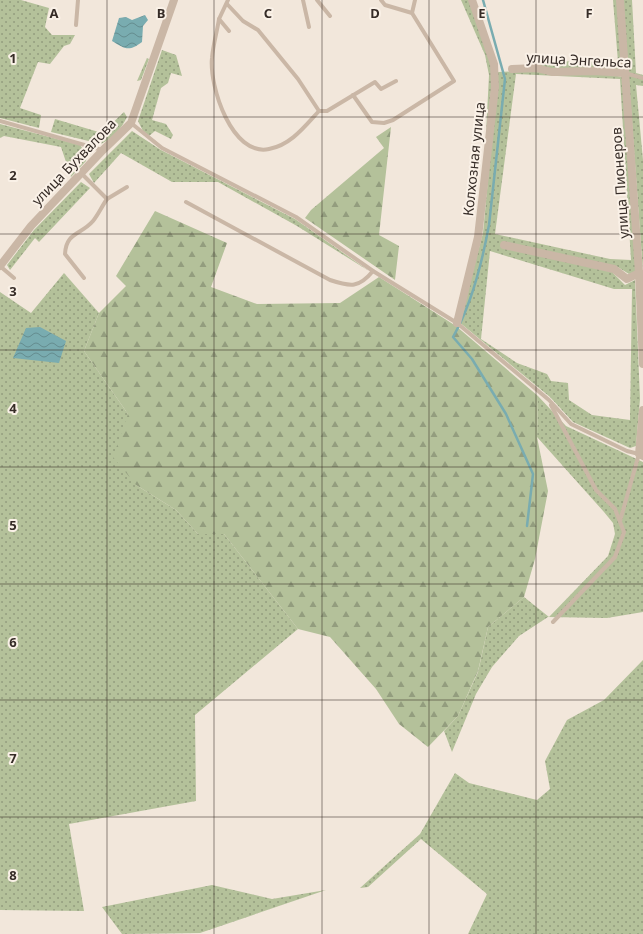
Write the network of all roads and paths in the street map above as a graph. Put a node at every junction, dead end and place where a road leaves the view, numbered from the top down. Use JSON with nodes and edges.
{"nodes":[{"id":1,"x":78,"y":0,"type":"edge"},
{"id":2,"x":174,"y":0,"type":"edge"},
{"id":3,"x":303,"y":0,"type":"edge"},
{"id":4,"x":317,"y":0,"type":"edge"},
{"id":5,"x":381,"y":0,"type":"edge"},
{"id":6,"x":415,"y":0,"type":"edge"},
{"id":7,"x":472,"y":0,"type":"edge"},
{"id":8,"x":620,"y":0,"type":"edge"},
{"id":9,"x":227,"y":2,"type":"edge"},
{"id":10,"x":412,"y":13,"type":"junction"},
{"id":11,"x":330,"y":16,"type":"dead end"},
{"id":12,"x":219,"y":19,"type":"junction"},
{"id":13,"x":76,"y":25,"type":"dead end"},
{"id":14,"x":309,"y":27,"type":"dead end"},
{"id":15,"x":229,"y":31,"type":"dead end"},
{"id":16,"x":512,"y":70,"type":"dead end"},
{"id":17,"x":625,"y":73,"type":"junction"},
{"id":18,"x":643,"y":78,"type":"edge"},
{"id":19,"x":396,"y":81,"type":"dead end"},
{"id":20,"x":353,"y":95,"type":"junction"},
{"id":21,"x":319,"y":110,"type":"junction"},
{"id":22,"x":0,"y":121,"type":"edge"},
{"id":23,"x":131,"y":123,"type":"junction"},
{"id":24,"x":102,"y":150,"type":"junction"},
{"id":25,"x":81,"y":173,"type":"junction"},
{"id":26,"x":127,"y":188,"type":"dead end"},
{"id":27,"x":107,"y":199,"type":"junction"},
{"id":28,"x":186,"y":202,"type":"dead end"},
{"id":29,"x":504,"y":245,"type":"dead end"},
{"id":30,"x":0,"y":266,"type":"edge"},
{"id":31,"x":373,"y":271,"type":"junction"},
{"id":32,"x":641,"y":274,"type":"edge"},
{"id":33,"x":14,"y":278,"type":"dead end"},
{"id":34,"x":84,"y":278,"type":"dead end"},
{"id":35,"x":457,"y":323,"type":"junction"},
{"id":36,"x":643,"y":364,"type":"edge"},
{"id":37,"x":548,"y":400,"type":"junction"},
{"id":38,"x":643,"y":410,"type":"edge"},
{"id":39,"x":641,"y":455,"type":"edge"},
{"id":40,"x":620,"y":521,"type":"junction"},
{"id":41,"x":553,"y":622,"type":"dead end"}],
"edges":[{"from":1,"to":13,"type":"lane"},
{"from":2,"to":23,"type":"street","name":"улица Бухвалова"},
{"from":3,"to":14,"type":"lane"},
{"from":4,"to":11,"type":"lane"},
{"from":5,"to":10,"type":"lane"},
{"from":6,"to":10,"type":"lane"},
{"from":7,"to":35,"type":"street","name":"Колхозная улица"},
{"from":8,"to":17,"type":"street","name":"улица Пионеров"},
{"from":9,"to":12,"type":"lane"},
{"from":9,"to":21,"type":"lane"},
{"from":10,"to":20,"type":"lane"},
{"from":12,"to":15,"type":"lane"},
{"from":12,"to":21,"type":"lane"},
{"from":16,"to":17,"type":"street","name":"улица Энгельса"},
{"from":17,"to":18,"type":"lane","name":"улица Энгельса"},
{"from":17,"to":32,"type":"street","name":"улица Пионеров"},
{"from":19,"to":20,"type":"lane"},
{"from":20,"to":21,"type":"lane"},
{"from":22,"to":24,"type":"lane"},
{"from":23,"to":24,"type":"street","name":"улица Бухвалова"},
{"from":23,"to":31,"type":"lane"},
{"from":24,"to":25,"type":"street","name":"улица Бухвалова"},
{"from":25,"to":27,"type":"lane"},
{"from":25,"to":30,"type":"street","name":"улица Бухвалова"},
{"from":26,"to":27,"type":"lane"},
{"from":27,"to":34,"type":"lane"},
{"from":28,"to":31,"type":"lane"},
{"from":29,"to":32,"type":"street"},
{"from":30,"to":33,"type":"lane"},
{"from":31,"to":35,"type":"lane"},
{"from":32,"to":36,"type":"street","name":"улица Пионеров"},
{"from":35,"to":37,"type":"lane"},
{"from":37,"to":39,"type":"lane"},
{"from":37,"to":40,"type":"lane"},
{"from":38,"to":39,"type":"street"},
{"from":39,"to":40,"type":"lane"},
{"from":40,"to":41,"type":"lane"}]}
